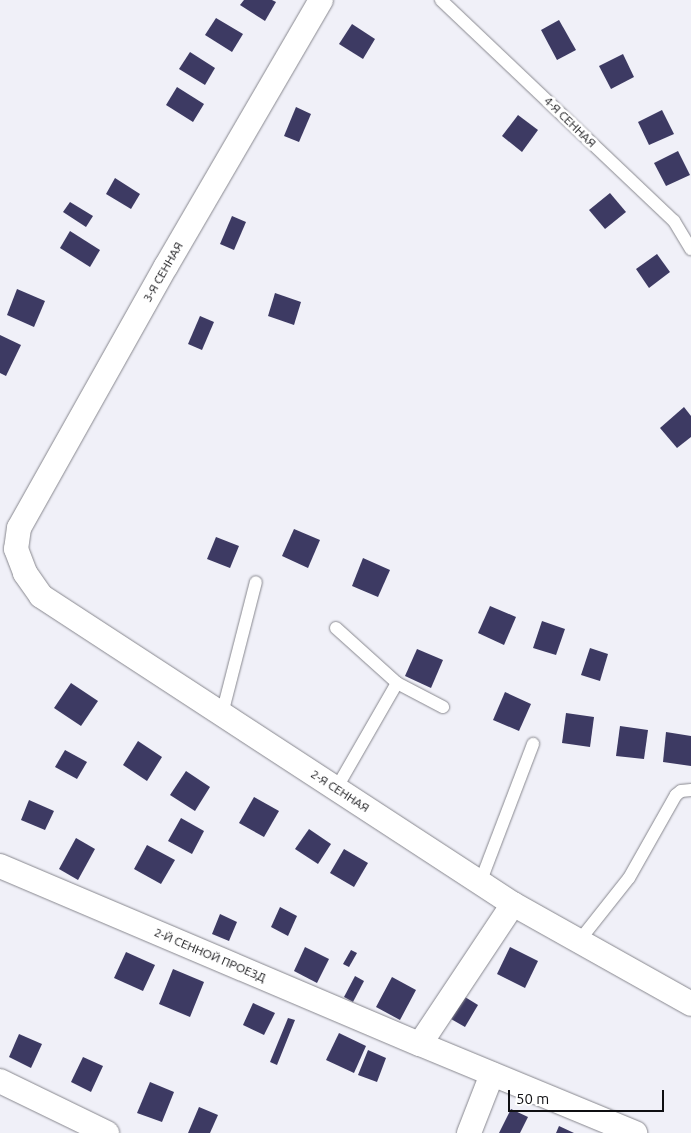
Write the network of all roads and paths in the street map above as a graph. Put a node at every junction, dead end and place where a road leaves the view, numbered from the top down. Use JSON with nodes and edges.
{"nodes":[{"id":1,"x":321,"y":0,"type":"edge"},
{"id":2,"x":441,"y":0,"type":"edge"},
{"id":3,"x":691,"y":249,"type":"edge"},
{"id":4,"x":8,"y":544,"type":"edge"},
{"id":5,"x":256,"y":582,"type":"dead end"},
{"id":6,"x":336,"y":628,"type":"dead end"},
{"id":7,"x":397,"y":683,"type":"junction"},
{"id":8,"x":443,"y":707,"type":"dead end"},
{"id":9,"x":222,"y":714,"type":"junction"},
{"id":10,"x":532,"y":744,"type":"dead end"},
{"id":11,"x":336,"y":789,"type":"junction"},
{"id":12,"x":691,"y":790,"type":"edge"},
{"id":13,"x":0,"y":866,"type":"edge"},
{"id":14,"x":480,"y":883,"type":"junction"},
{"id":15,"x":513,"y":904,"type":"junction"},
{"id":16,"x":579,"y":941,"type":"junction"},
{"id":17,"x":691,"y":1004,"type":"edge"},
{"id":18,"x":420,"y":1044,"type":"junction"},
{"id":19,"x":492,"y":1074,"type":"junction"},
{"id":20,"x":0,"y":1081,"type":"edge"},
{"id":21,"x":107,"y":1133,"type":"edge"},
{"id":22,"x":469,"y":1133,"type":"edge"},
{"id":23,"x":635,"y":1133,"type":"edge"}],
"edges":[{"from":1,"to":4,"type":"street","name":"3-Я СЕННАЯ"},
{"from":2,"to":3,"type":"lane","name":"4-Я СЕННАЯ"},
{"from":4,"to":9,"type":"street","name":"2-Я СЕННАЯ"},
{"from":5,"to":9,"type":"lane"},
{"from":6,"to":7,"type":"lane"},
{"from":7,"to":8,"type":"lane"},
{"from":7,"to":11,"type":"lane"},
{"from":9,"to":11,"type":"street","name":"2-Я СЕННАЯ"},
{"from":10,"to":14,"type":"lane"},
{"from":11,"to":14,"type":"street","name":"2-Я СЕННАЯ"},
{"from":12,"to":16,"type":"lane"},
{"from":13,"to":18,"type":"street","name":"2-Й СЕННОЙ ПРОЕЗД"},
{"from":14,"to":15,"type":"street","name":"2-Я СЕННАЯ"},
{"from":15,"to":16,"type":"street","name":"2-Я СЕННАЯ"},
{"from":15,"to":18,"type":"street"},
{"from":16,"to":17,"type":"street","name":"2-Я СЕННАЯ"},
{"from":18,"to":19,"type":"street","name":"2-Й СЕННОЙ ПРОЕЗД"},
{"from":19,"to":22,"type":"street"},
{"from":19,"to":23,"type":"street","name":"2-Й СЕННОЙ ПРОЕЗД"},
{"from":20,"to":21,"type":"street"}]}
